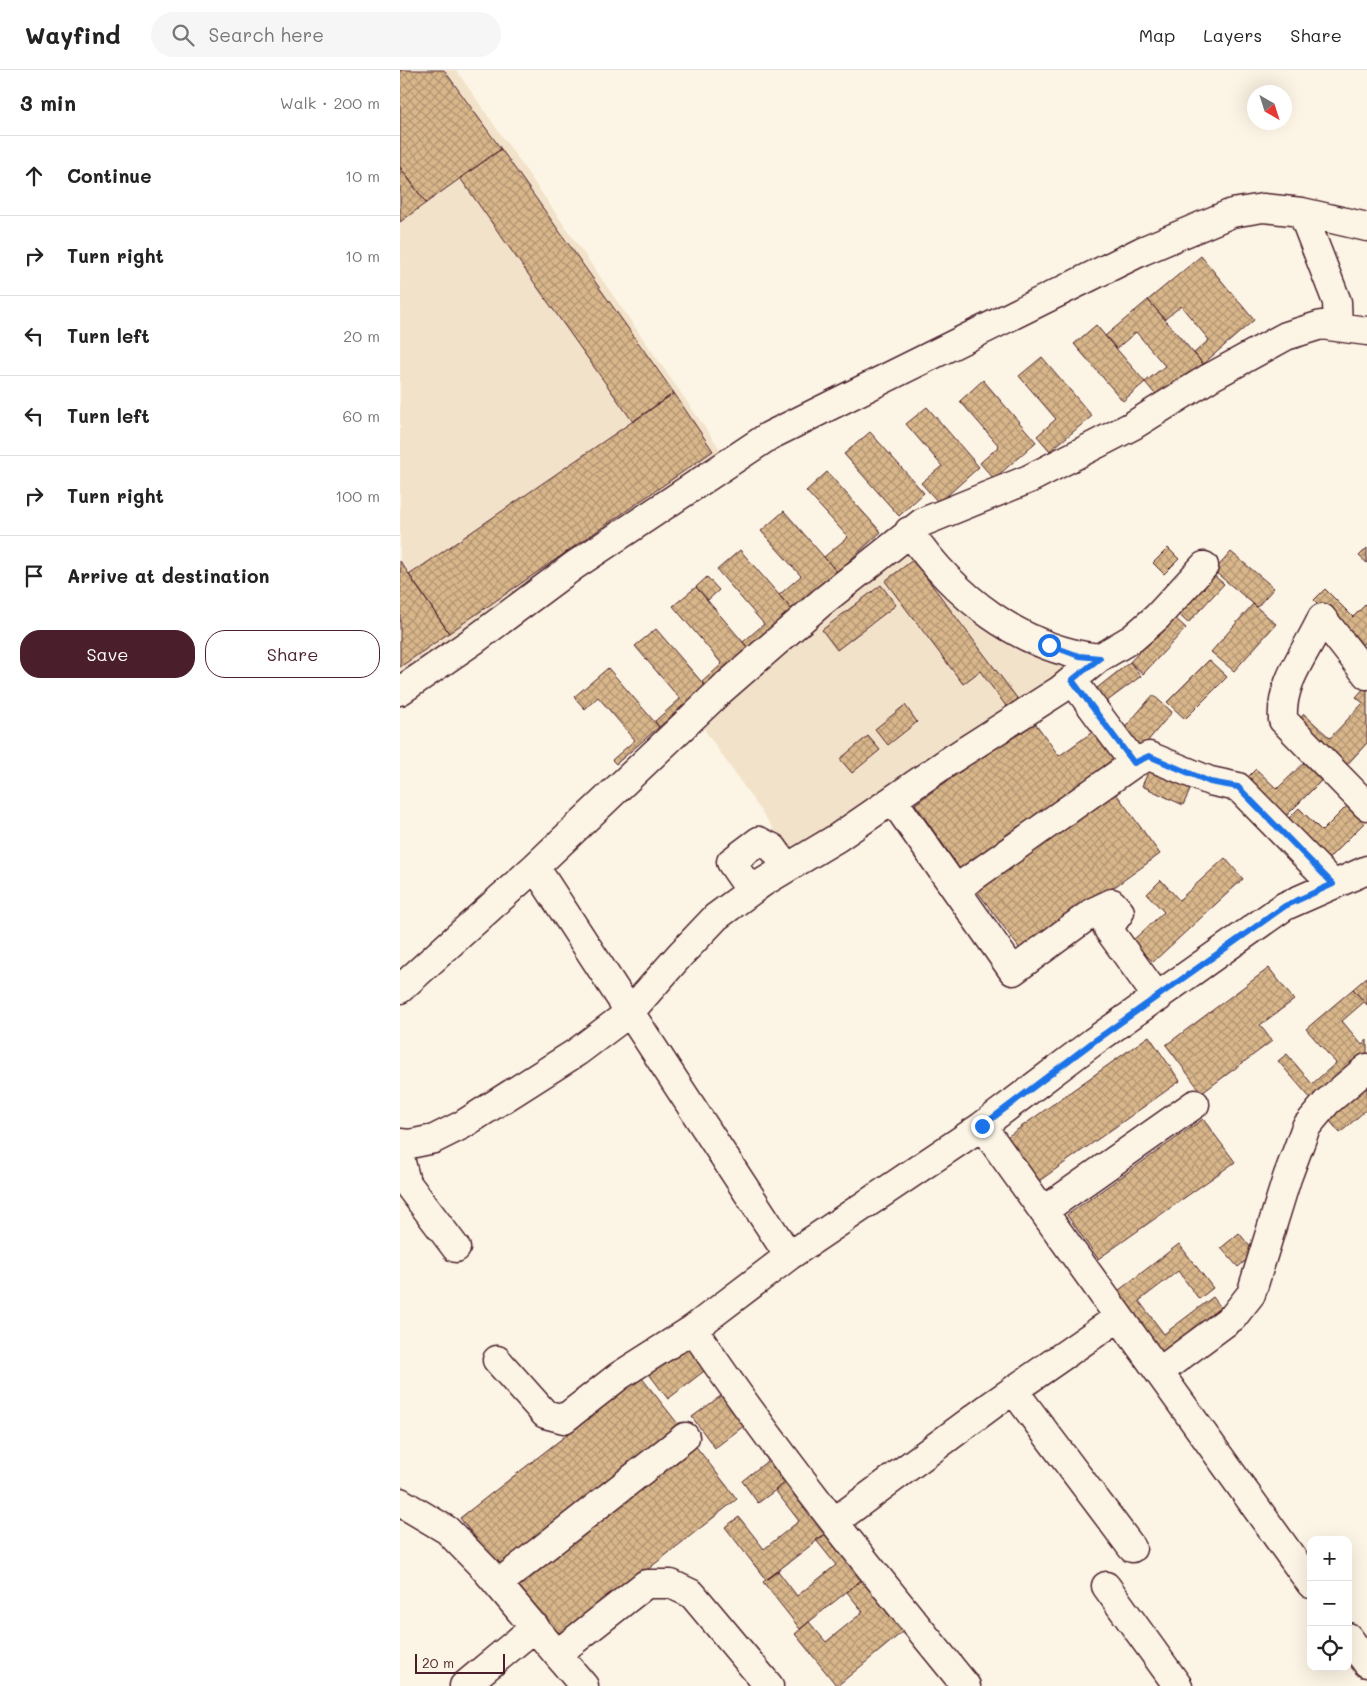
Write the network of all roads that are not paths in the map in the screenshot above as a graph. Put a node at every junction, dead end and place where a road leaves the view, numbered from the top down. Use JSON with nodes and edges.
{"nodes":[{"id":1,"x":1302,"y":212,"type":"junction"},
{"id":2,"x":1367,"y":227,"type":"edge"},
{"id":3,"x":1338,"y":326,"type":"junction"},
{"id":4,"x":1367,"y":330,"type":"edge"},
{"id":5,"x":909,"y":531,"type":"junction"},
{"id":6,"x":1204,"y":566,"type":"dead end"},
{"id":7,"x":1100,"y":658,"type":"junction"},
{"id":8,"x":1367,"y":675,"type":"edge"},
{"id":9,"x":1072,"y":680,"type":"junction"},
{"id":10,"x":400,"y":691,"type":"edge"},
{"id":11,"x":1134,"y":763,"type":"junction"},
{"id":12,"x":893,"y":800,"type":"junction"},
{"id":13,"x":1367,"y":806,"type":"edge"},
{"id":14,"x":535,"y":868,"type":"junction"},
{"id":15,"x":787,"y":868,"type":"junction"},
{"id":16,"x":1367,"y":870,"type":"edge"},
{"id":17,"x":1333,"y":884,"type":"junction"},
{"id":18,"x":956,"y":889,"type":"junction"},
{"id":19,"x":751,"y":891,"type":"junction"},
{"id":20,"x":400,"y":989,"type":"edge"},
{"id":21,"x":1158,"y":998,"type":"junction"},
{"id":22,"x":630,"y":1012,"type":"junction"},
{"id":23,"x":1367,"y":1068,"type":"edge"},
{"id":24,"x":1195,"y":1104,"type":"dead end"},
{"id":25,"x":982,"y":1126,"type":"junction"},
{"id":26,"x":400,"y":1143,"type":"edge"},
{"id":27,"x":1043,"y":1211,"type":"junction"},
{"id":28,"x":456,"y":1248,"type":"dead end"},
{"id":29,"x":789,"y":1256,"type":"junction"},
{"id":30,"x":1119,"y":1317,"type":"junction"},
{"id":31,"x":693,"y":1329,"type":"junction"},
{"id":32,"x":497,"y":1360,"type":"dead end"},
{"id":33,"x":1159,"y":1372,"type":"junction"},
{"id":34,"x":1014,"y":1390,"type":"junction"},
{"id":35,"x":685,"y":1437,"type":"dead end"},
{"id":36,"x":400,"y":1502,"type":"edge"},
{"id":37,"x":834,"y":1522,"type":"junction"},
{"id":38,"x":1132,"y":1548,"type":"dead end"},
{"id":39,"x":1309,"y":1581,"type":"edge"},
{"id":40,"x":498,"y":1584,"type":"junction"},
{"id":41,"x":1106,"y":1586,"type":"dead end"},
{"id":42,"x":535,"y":1627,"type":"junction"},
{"id":43,"x":1352,"y":1642,"type":"edge"},
{"id":44,"x":557,"y":1654,"type":"junction"},
{"id":45,"x":1367,"y":1663,"type":"edge"},
{"id":46,"x":464,"y":1686,"type":"edge"},
{"id":47,"x":584,"y":1686,"type":"edge"},
{"id":48,"x":769,"y":1686,"type":"edge"},
{"id":49,"x":966,"y":1686,"type":"edge"},
{"id":50,"x":1178,"y":1686,"type":"edge"}],
"edges":[{"from":1,"to":2,"type":"street"},
{"from":1,"to":3,"type":"street"},
{"from":1,"to":10,"type":"street"},
{"from":3,"to":4,"type":"street"},
{"from":3,"to":5,"type":"street"},
{"from":5,"to":7,"type":"street"},
{"from":5,"to":14,"type":"street"},
{"from":6,"to":7,"type":"street"},
{"from":7,"to":9,"type":"street"},
{"from":8,"to":13,"type":"street"},
{"from":9,"to":11,"type":"street"},
{"from":9,"to":12,"type":"street"},
{"from":11,"to":17,"type":"street"},
{"from":11,"to":18,"type":"street"},
{"from":12,"to":15,"type":"street"},
{"from":12,"to":18,"type":"street"},
{"from":14,"to":20,"type":"street"},
{"from":14,"to":22,"type":"street"},
{"from":15,"to":19,"type":"street"},
{"from":15,"to":19,"type":"street"},
{"from":16,"to":17,"type":"street"},
{"from":17,"to":21,"type":"street"},
{"from":18,"to":21,"type":"street"},
{"from":19,"to":22,"type":"street"},
{"from":21,"to":25,"type":"street"},
{"from":22,"to":26,"type":"street"},
{"from":22,"to":29,"type":"street"},
{"from":23,"to":33,"type":"street"},
{"from":24,"to":27,"type":"street"},
{"from":25,"to":27,"type":"street"},
{"from":25,"to":29,"type":"street"},
{"from":26,"to":28,"type":"street"},
{"from":27,"to":30,"type":"street"},
{"from":29,"to":31,"type":"street"},
{"from":30,"to":33,"type":"street"},
{"from":30,"to":34,"type":"street"},
{"from":31,"to":32,"type":"street"},
{"from":31,"to":37,"type":"street"},
{"from":33,"to":39,"type":"street"},
{"from":34,"to":37,"type":"street"},
{"from":34,"to":38,"type":"street"},
{"from":35,"to":40,"type":"street"},
{"from":36,"to":40,"type":"street"},
{"from":37,"to":49,"type":"street"},
{"from":40,"to":42,"type":"street"},
{"from":41,"to":50,"type":"street"},
{"from":42,"to":44,"type":"street"},
{"from":42,"to":46,"type":"street"},
{"from":43,"to":45,"type":"street"},
{"from":44,"to":47,"type":"street"},
{"from":44,"to":48,"type":"street"}]}
